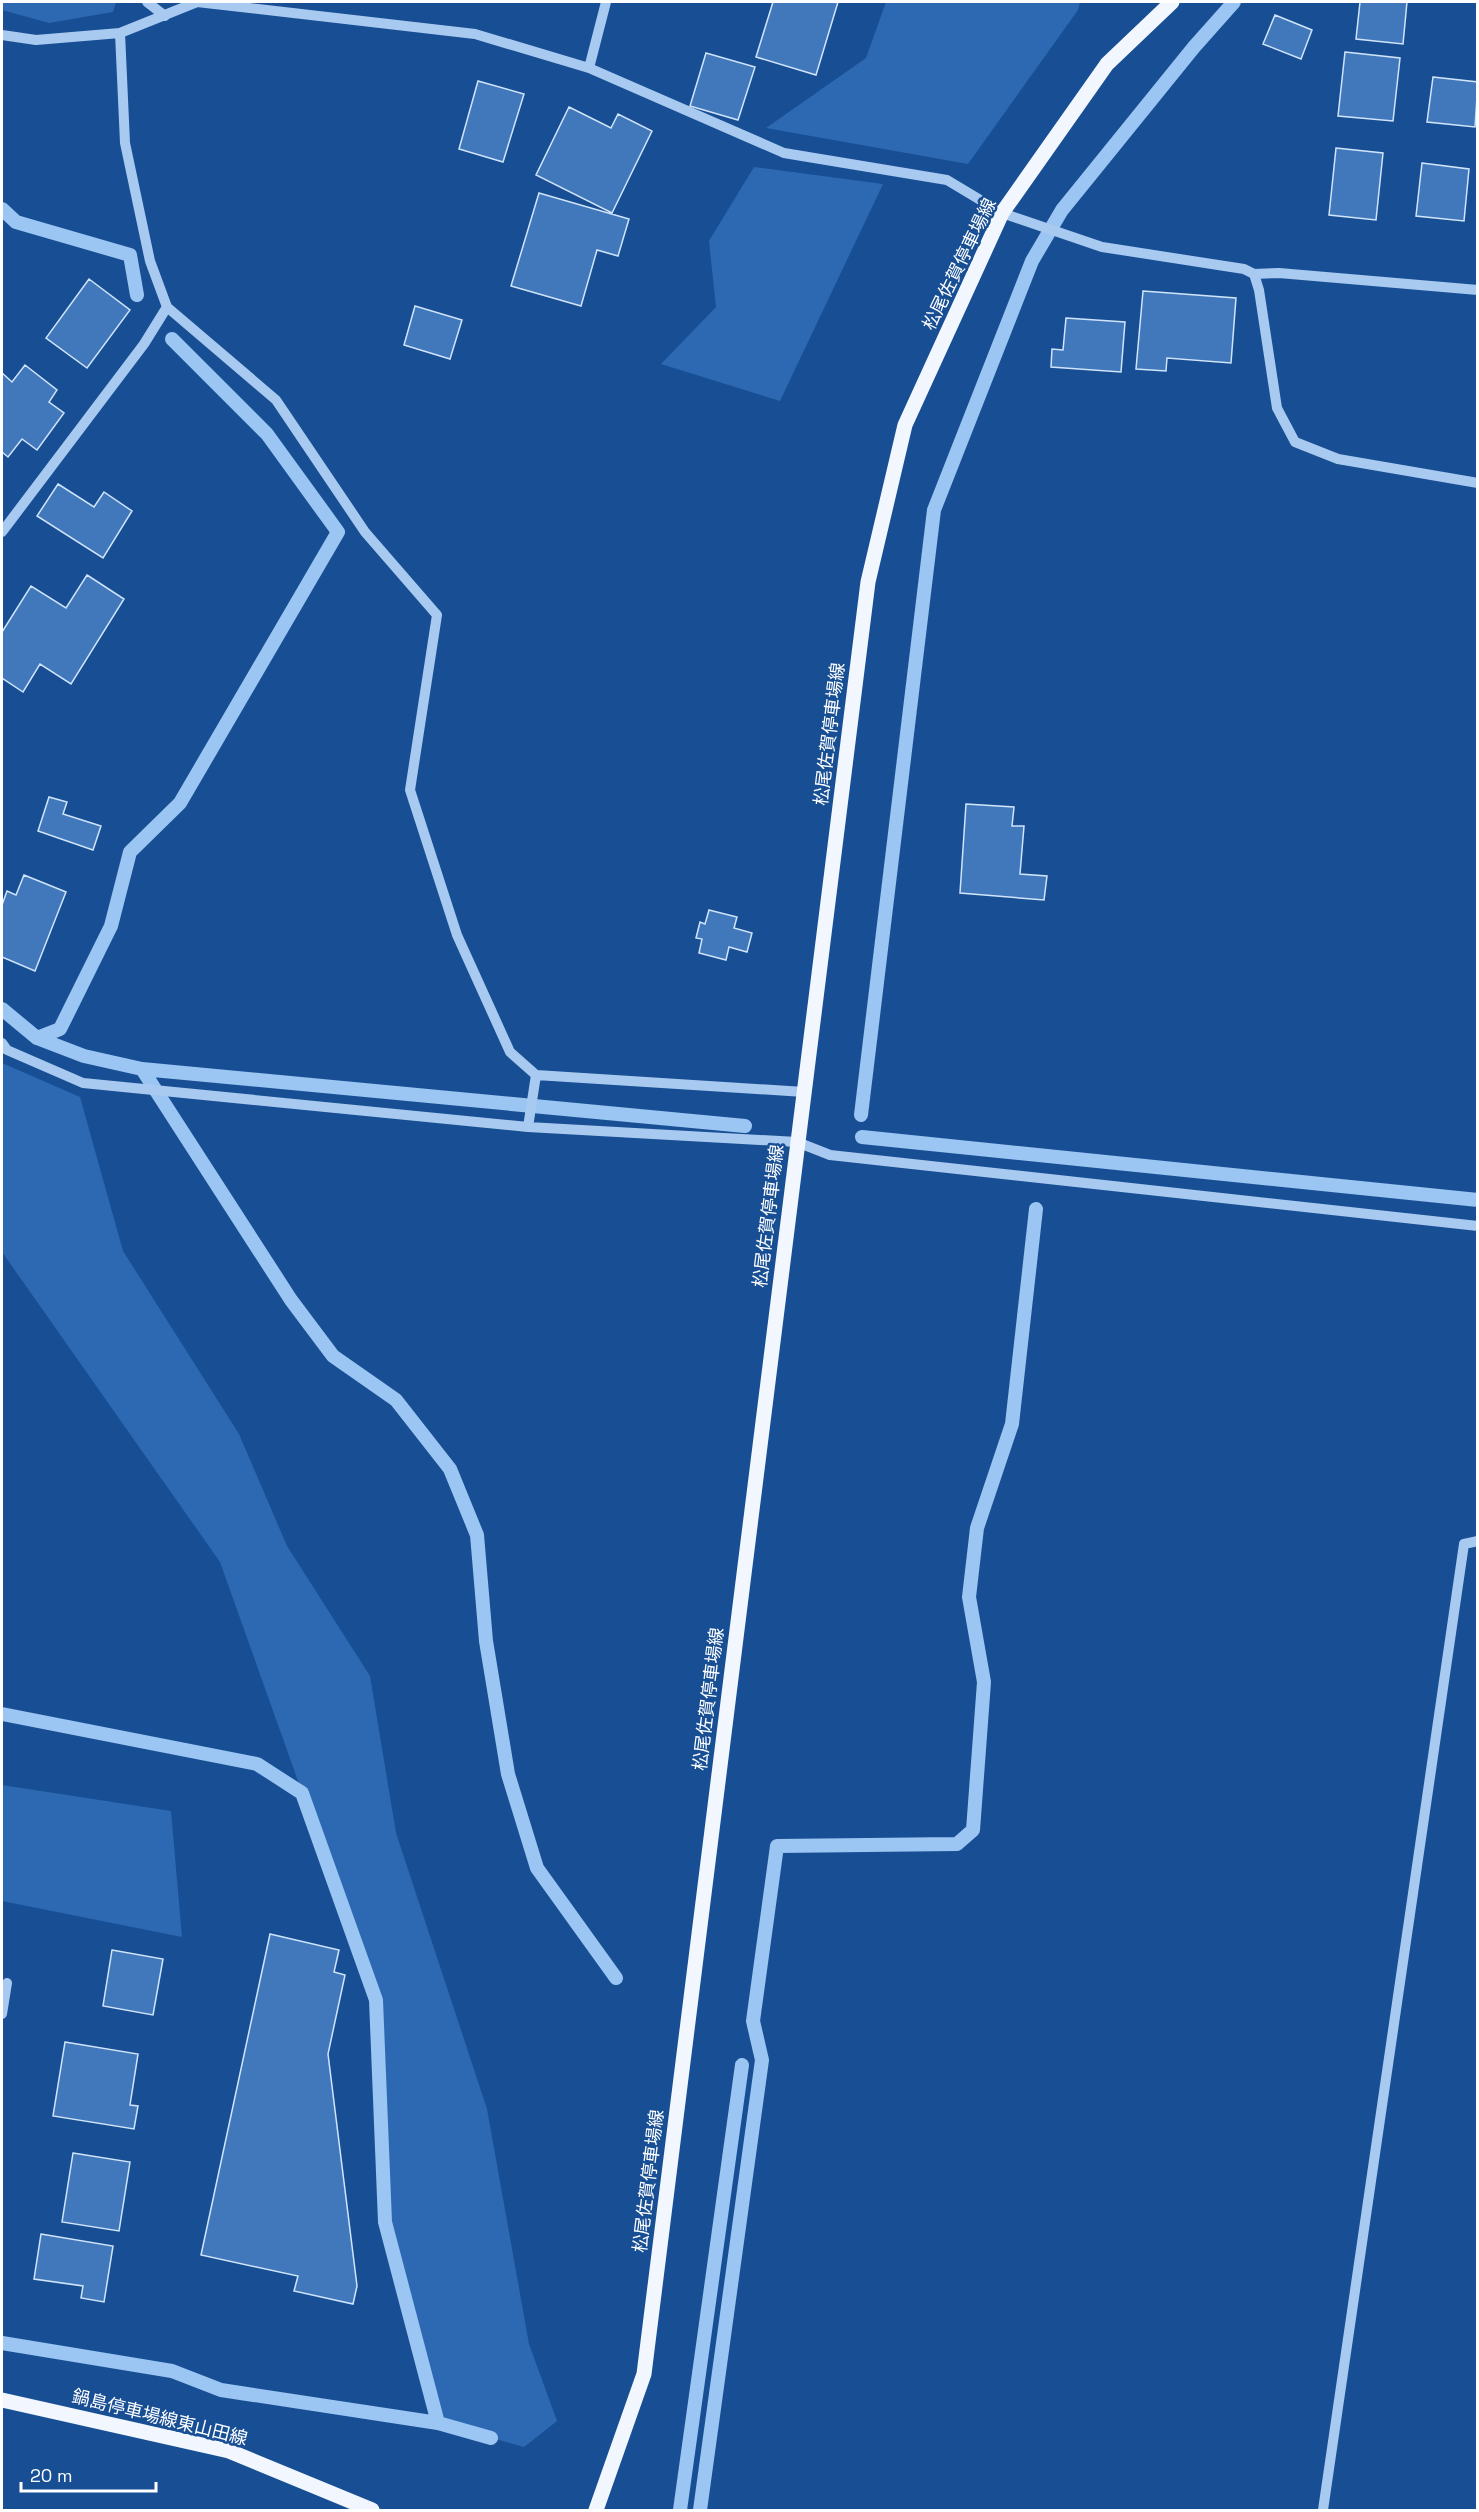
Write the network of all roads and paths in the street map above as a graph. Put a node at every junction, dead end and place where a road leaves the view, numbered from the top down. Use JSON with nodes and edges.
{"nodes":[{"id":1,"x":147,"y":2,"type":"edge"},
{"id":2,"x":606,"y":2,"type":"edge"},
{"id":3,"x":1172,"y":2,"type":"edge"},
{"id":4,"x":165,"y":16,"type":"junction"},
{"id":5,"x":120,"y":33,"type":"junction"},
{"id":6,"x":2,"y":35,"type":"edge"},
{"id":7,"x":588,"y":68,"type":"junction"},
{"id":8,"x":1002,"y":213,"type":"junction"},
{"id":9,"x":1254,"y":274,"type":"junction"},
{"id":10,"x":1478,"y":290,"type":"edge"},
{"id":11,"x":167,"y":307,"type":"junction"},
{"id":12,"x":1478,"y":483,"type":"edge"},
{"id":13,"x":2,"y":532,"type":"edge"},
{"id":14,"x":2,"y":1043,"type":"edge"},
{"id":15,"x":536,"y":1075,"type":"junction"},
{"id":16,"x":804,"y":1092,"type":"junction"},
{"id":17,"x":528,"y":1127,"type":"junction"},
{"id":18,"x":797,"y":1142,"type":"junction"},
{"id":19,"x":1478,"y":1226,"type":"edge"},
{"id":20,"x":1478,"y":1542,"type":"edge"},
{"id":21,"x":7,"y":1983,"type":"dead end"},
{"id":22,"x":2,"y":2014,"type":"edge"},
{"id":23,"x":2,"y":2400,"type":"edge"},
{"id":24,"x":372,"y":2511,"type":"edge"},
{"id":25,"x":596,"y":2511,"type":"edge"},
{"id":26,"x":1323,"y":2511,"type":"edge"}],
"edges":[{"from":1,"to":4,"type":"street"},
{"from":2,"to":7,"type":"street"},
{"from":3,"to":8,"type":"main road","name":"松尾佐賀停車場線"},
{"from":4,"to":5,"type":"street"},
{"from":4,"to":7,"type":"street"},
{"from":5,"to":6,"type":"street"},
{"from":5,"to":11,"type":"street"},
{"from":7,"to":8,"type":"street"},
{"from":8,"to":9,"type":"street"},
{"from":8,"to":16,"type":"main road","name":"松尾佐賀停車場線"},
{"from":9,"to":10,"type":"street"},
{"from":9,"to":12,"type":"street"},
{"from":11,"to":13,"type":"street"},
{"from":11,"to":15,"type":"street"},
{"from":14,"to":17,"type":"street"},
{"from":15,"to":16,"type":"street"},
{"from":15,"to":17,"type":"street"},
{"from":16,"to":18,"type":"main road","name":"松尾佐賀停車場線"},
{"from":17,"to":18,"type":"street"},
{"from":18,"to":19,"type":"street"},
{"from":18,"to":25,"type":"main road","name":"松尾佐賀停車場線"},
{"from":20,"to":26,"type":"street"},
{"from":21,"to":22,"type":"street"},
{"from":23,"to":24,"type":"main road","name":"鍋島停車場線東山田線"}]}
